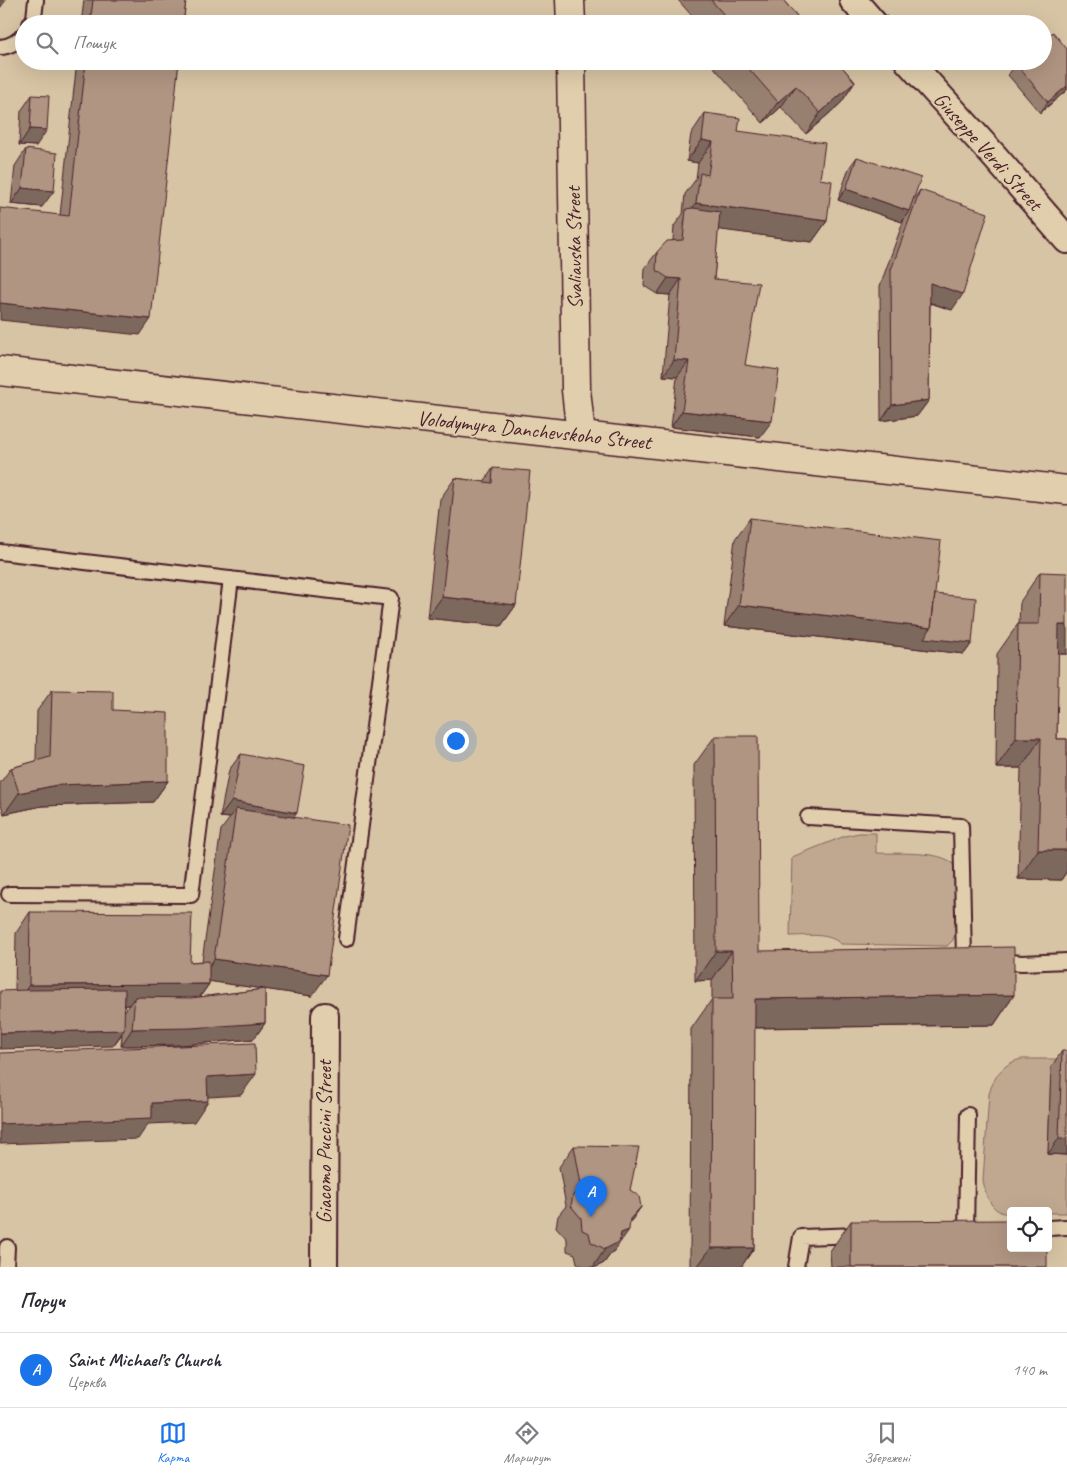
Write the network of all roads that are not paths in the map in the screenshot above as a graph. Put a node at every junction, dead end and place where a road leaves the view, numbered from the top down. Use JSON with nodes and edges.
{"nodes":[{"id":1,"x":36,"y":0,"type":"edge"},
{"id":2,"x":570,"y":0,"type":"edge"},
{"id":3,"x":853,"y":0,"type":"edge"},
{"id":4,"x":34,"y":15,"type":"edge"},
{"id":5,"x":571,"y":15,"type":"edge"},
{"id":6,"x":866,"y":15,"type":"edge"},
{"id":7,"x":15,"y":42,"type":"edge"},
{"id":8,"x":0,"y":47,"type":"edge"},
{"id":9,"x":571,"y":70,"type":"edge"},
{"id":10,"x":916,"y":70,"type":"edge"},
{"id":11,"x":1067,"y":240,"type":"edge"},
{"id":12,"x":0,"y":371,"type":"edge"},
{"id":13,"x":581,"y":435,"type":"junction"},
{"id":14,"x":1067,"y":490,"type":"edge"},
{"id":15,"x":0,"y":552,"type":"edge"},
{"id":16,"x":231,"y":579,"type":"junction"},
{"id":17,"x":808,"y":817,"type":"dead end"},
{"id":18,"x":9,"y":894,"type":"dead end"},
{"id":19,"x":346,"y":939,"type":"dead end"},
{"id":20,"x":1067,"y":962,"type":"edge"},
{"id":21,"x":325,"y":1016,"type":"dead end"},
{"id":22,"x":968,"y":1115,"type":"dead end"},
{"id":23,"x":1052,"y":1228,"type":"edge"},
{"id":24,"x":1067,"y":1228,"type":"edge"},
{"id":25,"x":947,"y":1232,"type":"edge"},
{"id":26,"x":869,"y":1235,"type":"edge"},
{"id":27,"x":7,"y":1247,"type":"dead end"},
{"id":28,"x":6,"y":1267,"type":"edge"},
{"id":29,"x":324,"y":1267,"type":"edge"},
{"id":30,"x":796,"y":1267,"type":"edge"}],
"edges":[{"from":1,"to":4,"type":"lane"},
{"from":2,"to":5,"type":"street"},
{"from":3,"to":6,"type":"street"},
{"from":7,"to":8,"type":"lane"},
{"from":9,"to":13,"type":"street","name":"Svaliavska Street"},
{"from":10,"to":11,"type":"street","name":"Giuseppe Verdi Street"},
{"from":12,"to":13,"type":"street","name":"Volodymyra Danchevskoho Street"},
{"from":13,"to":14,"type":"street","name":"Volodymyra Danchevskoho Street"},
{"from":15,"to":16,"type":"lane"},
{"from":16,"to":18,"type":"lane"},
{"from":16,"to":19,"type":"lane"},
{"from":17,"to":20,"type":"lane"},
{"from":21,"to":29,"type":"street","name":"Giacomo Puccini Street"},
{"from":22,"to":25,"type":"lane"},
{"from":23,"to":24,"type":"lane"},
{"from":26,"to":30,"type":"lane"},
{"from":27,"to":28,"type":"lane"}]}
